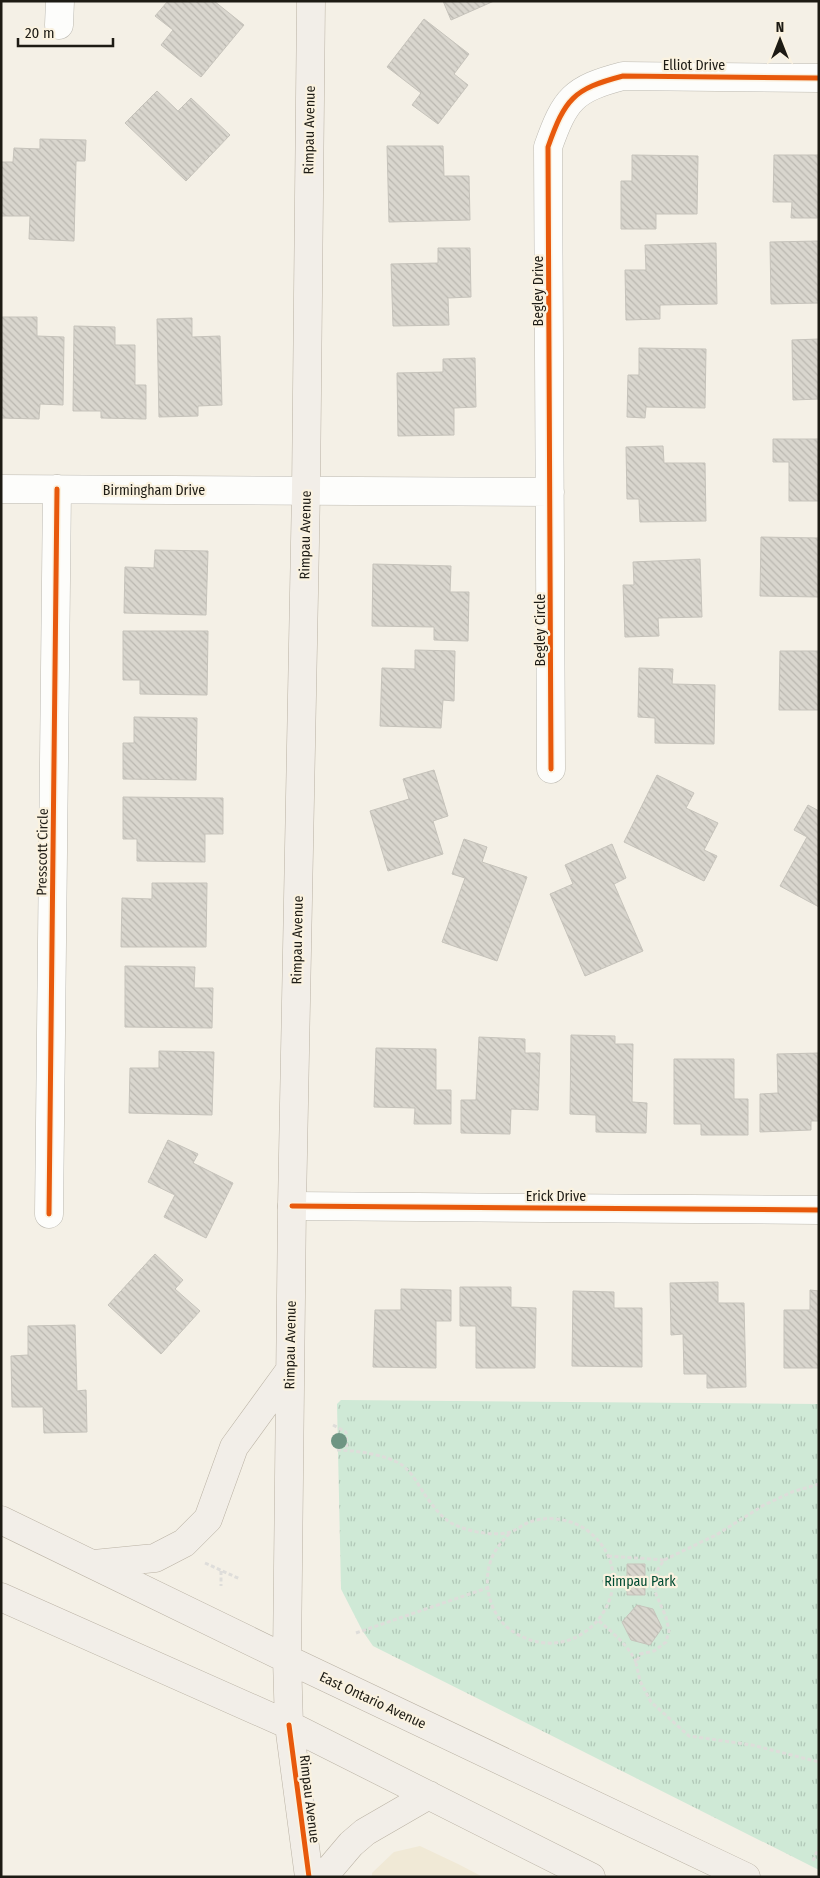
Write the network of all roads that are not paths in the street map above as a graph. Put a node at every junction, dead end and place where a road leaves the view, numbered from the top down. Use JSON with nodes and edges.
{"nodes":[{"id":1,"x":311,"y":1,"type":"edge"},
{"id":2,"x":819,"y":78,"type":"edge"},
{"id":3,"x":573,"y":96,"type":"joint"},
{"id":4,"x":1,"y":488,"type":"edge"},
{"id":5,"x":57,"y":489,"type":"junction"},
{"id":6,"x":306,"y":491,"type":"junction"},
{"id":7,"x":550,"y":492,"type":"junction"},
{"id":8,"x":551,"y":769,"type":"dead end"},
{"id":9,"x":292,"y":1206,"type":"junction"},
{"id":10,"x":819,"y":1210,"type":"edge"},
{"id":11,"x":49,"y":1214,"type":"dead end"},
{"id":12,"x":290,"y":1370,"type":"junction"},
{"id":13,"x":1,"y":1520,"type":"edge"},
{"id":14,"x":94,"y":1564,"type":"junction"},
{"id":15,"x":1,"y":1597,"type":"edge"},
{"id":16,"x":287,"y":1659,"type":"junction"},
{"id":17,"x":289,"y":1725,"type":"junction"},
{"id":18,"x":430,"y":1796,"type":"junction"},
{"id":19,"x":309,"y":1877,"type":"edge"},
{"id":20,"x":323,"y":1877,"type":"edge"},
{"id":21,"x":591,"y":1877,"type":"edge"},
{"id":22,"x":746,"y":1877,"type":"edge"}],
"edges":[{"from":1,"to":6,"type":"main road","name":"Rimpau Avenue"},
{"from":2,"to":3,"type":"street","name":"Elliot Drive"},
{"from":3,"to":7,"type":"street","name":"Begley Drive"},
{"from":4,"to":5,"type":"street","name":"Birmingham Drive"},
{"from":5,"to":6,"type":"street","name":"Birmingham Drive"},
{"from":5,"to":11,"type":"street","name":"Presscott Circle"},
{"from":6,"to":7,"type":"street","name":"Birmingham Drive"},
{"from":6,"to":9,"type":"main road","name":"Rimpau Avenue"},
{"from":7,"to":8,"type":"street","name":"Begley Circle"},
{"from":9,"to":10,"type":"street","name":"Erick Drive"},
{"from":9,"to":12,"type":"main road","name":"Rimpau Avenue"},
{"from":12,"to":14,"type":"main road"},
{"from":12,"to":16,"type":"main road","name":"Rimpau Avenue"},
{"from":13,"to":14,"type":"main road","name":"East Ontario Avenue"},
{"from":14,"to":16,"type":"main road","name":"East Ontario Avenue"},
{"from":15,"to":17,"type":"main road"},
{"from":16,"to":17,"type":"main road","name":"Rimpau Avenue"},
{"from":16,"to":22,"type":"main road","name":"East Ontario Avenue"},
{"from":17,"to":18,"type":"main road"},
{"from":17,"to":19,"type":"main road","name":"Rimpau Avenue"},
{"from":18,"to":20,"type":"main road"},
{"from":18,"to":21,"type":"main road"}]}
